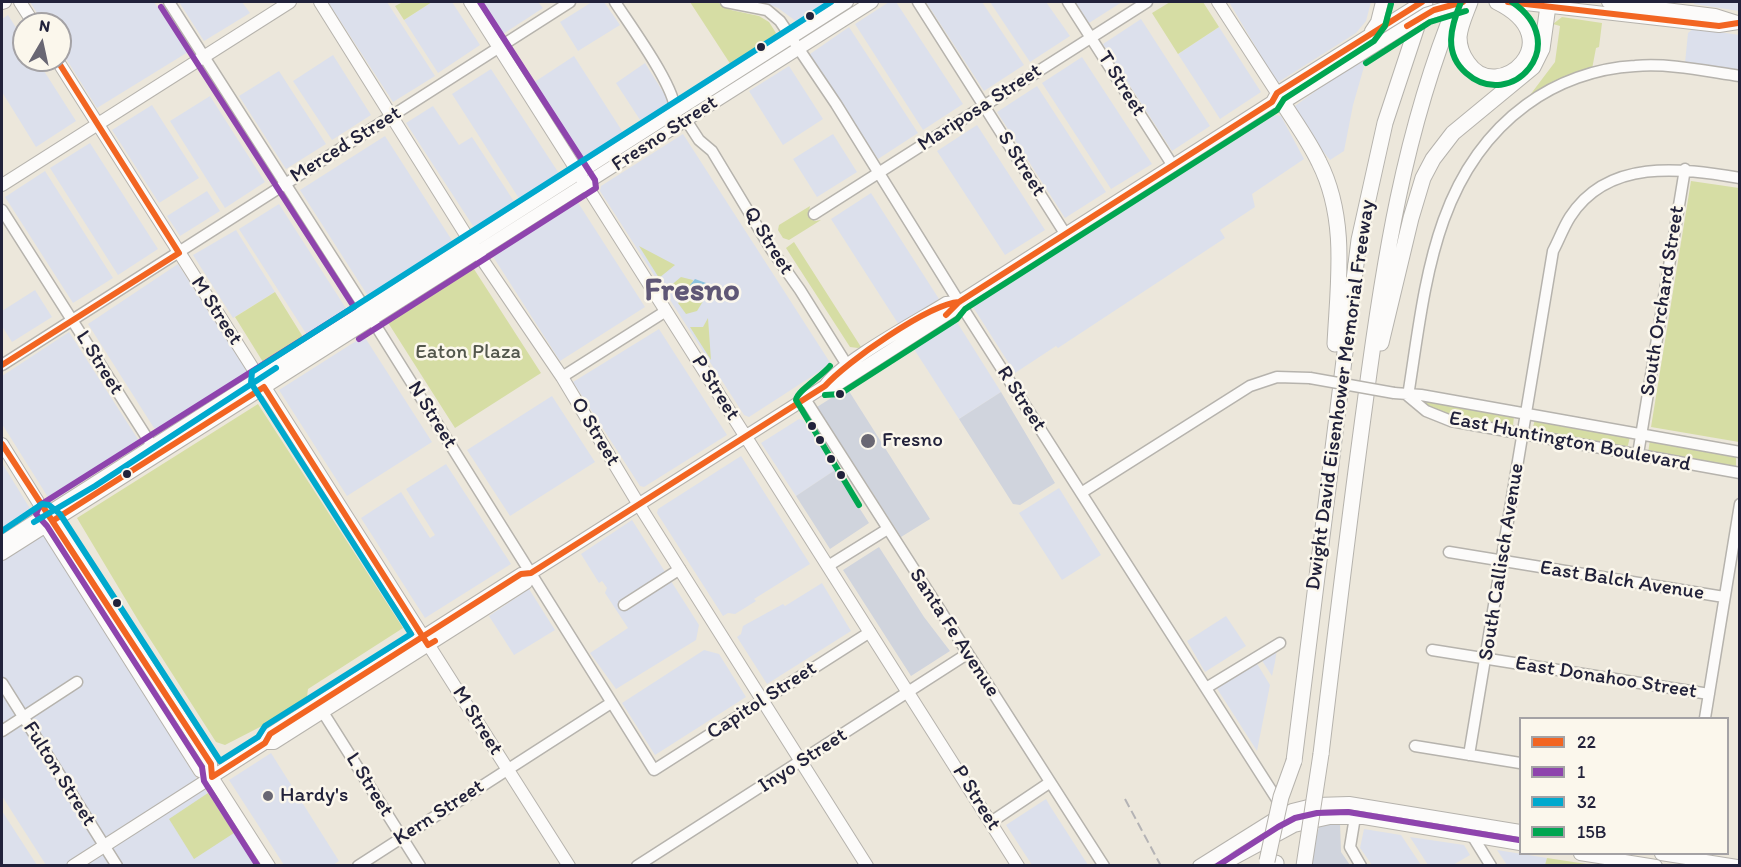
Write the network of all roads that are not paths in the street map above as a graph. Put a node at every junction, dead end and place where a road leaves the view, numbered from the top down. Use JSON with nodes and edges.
{"nodes":[{"id":1,"x":170,"y":2,"type":"edge"},
{"id":2,"x":290,"y":2,"type":"edge"},
{"id":3,"x":320,"y":2,"type":"edge"},
{"id":4,"x":470,"y":2,"type":"edge"},
{"id":5,"x":570,"y":2,"type":"edge"},
{"id":6,"x":615,"y":2,"type":"edge"},
{"id":7,"x":726,"y":2,"type":"edge"},
{"id":8,"x":848,"y":2,"type":"edge"},
{"id":9,"x":872,"y":2,"type":"edge"},
{"id":10,"x":918,"y":2,"type":"edge"},
{"id":11,"x":1068,"y":2,"type":"edge"},
{"id":12,"x":1147,"y":2,"type":"edge"},
{"id":13,"x":1218,"y":2,"type":"edge"},
{"id":14,"x":1382,"y":2,"type":"edge"},
{"id":15,"x":1424,"y":2,"type":"edge"},
{"id":16,"x":1457,"y":2,"type":"edge"},
{"id":17,"x":1463,"y":2,"type":"edge"},
{"id":18,"x":1470,"y":2,"type":"edge"},
{"id":19,"x":1502,"y":2,"type":"edge"},
{"id":20,"x":1584,"y":2,"type":"edge"},
{"id":21,"x":1628,"y":3,"type":"edge"},
{"id":22,"x":1547,"y":4,"type":"edge"},
{"id":23,"x":1607,"y":8,"type":"edge"},
{"id":24,"x":1683,"y":11,"type":"edge"},
{"id":25,"x":1739,"y":23,"type":"edge"},
{"id":26,"x":1368,"y":34,"type":"junction"},
{"id":27,"x":1091,"y":37,"type":"junction"},
{"id":28,"x":795,"y":43,"type":"junction"},
{"id":29,"x":499,"y":47,"type":"junction"},
{"id":30,"x":204,"y":56,"type":"junction"},
{"id":31,"x":65,"y":72,"type":"edge"},
{"id":32,"x":1740,"y":76,"type":"edge"},
{"id":33,"x":1277,"y":99,"type":"junction"},
{"id":34,"x":984,"y":106,"type":"junction"},
{"id":35,"x":391,"y":116,"type":"junction"},
{"id":36,"x":680,"y":117,"type":"junction"},
{"id":37,"x":97,"y":123,"type":"junction"},
{"id":38,"x":1173,"y":166,"type":"junction"},
{"id":39,"x":1685,"y":169,"type":"junction"},
{"id":40,"x":878,"y":173,"type":"junction"},
{"id":41,"x":580,"y":174,"type":"junction"},
{"id":42,"x":1740,"y":178,"type":"edge"},
{"id":43,"x":286,"y":183,"type":"junction"},
{"id":44,"x":2,"y":184,"type":"edge"},
{"id":45,"x":586,"y":185,"type":"junction"},
{"id":46,"x":2,"y":210,"type":"edge"},
{"id":47,"x":814,"y":214,"type":"dead end"},
{"id":48,"x":1066,"y":235,"type":"junction"},
{"id":49,"x":474,"y":248,"type":"junction"},
{"id":50,"x":178,"y":253,"type":"junction"},
{"id":51,"x":959,"y":302,"type":"junction"},
{"id":52,"x":666,"y":311,"type":"junction"},
{"id":53,"x":369,"y":314,"type":"junction"},
{"id":54,"x":73,"y":321,"type":"junction"},
{"id":55,"x":2,"y":365,"type":"edge"},
{"id":56,"x":848,"y":365,"type":"junction"},
{"id":57,"x":562,"y":377,"type":"junction"},
{"id":58,"x":262,"y":382,"type":"junction"},
{"id":59,"x":825,"y":386,"type":"junction"},
{"id":60,"x":1408,"y":396,"type":"junction"},
{"id":61,"x":805,"y":399,"type":"junction"},
{"id":62,"x":214,"y":406,"type":"junction"},
{"id":63,"x":1526,"y":414,"type":"junction"},
{"id":64,"x":1361,"y":428,"type":"junction"},
{"id":65,"x":1522,"y":434,"type":"junction"},
{"id":66,"x":1641,"y":434,"type":"junction"},
{"id":67,"x":745,"y":437,"type":"junction"},
{"id":68,"x":2,"y":444,"type":"edge"},
{"id":69,"x":172,"y":447,"type":"junction"},
{"id":70,"x":155,"y":451,"type":"junction"},
{"id":71,"x":1740,"y":452,"type":"edge"},
{"id":72,"x":1638,"y":454,"type":"junction"},
{"id":73,"x":1331,"y":462,"type":"junction"},
{"id":74,"x":1740,"y":473,"type":"edge"},
{"id":75,"x":1081,"y":493,"type":"junction"},
{"id":76,"x":1740,"y":504,"type":"edge"},
{"id":77,"x":639,"y":505,"type":"junction"},
{"id":78,"x":48,"y":520,"type":"junction"},
{"id":79,"x":886,"y":530,"type":"junction"},
{"id":80,"x":2,"y":542,"type":"edge"},
{"id":81,"x":1449,"y":552,"type":"dead end"},
{"id":82,"x":2,"y":554,"type":"edge"},
{"id":83,"x":1503,"y":561,"type":"junction"},
{"id":84,"x":828,"y":567,"type":"junction"},
{"id":85,"x":680,"y":569,"type":"junction"},
{"id":86,"x":531,"y":573,"type":"junction"},
{"id":87,"x":1724,"y":597,"type":"junction"},
{"id":88,"x":624,"y":604,"type":"dead end"},
{"id":89,"x":870,"y":632,"type":"junction"},
{"id":90,"x":426,"y":641,"type":"junction"},
{"id":91,"x":1280,"y":643,"type":"dead end"},
{"id":92,"x":1432,"y":650,"type":"dead end"},
{"id":93,"x":967,"y":654,"type":"junction"},
{"id":94,"x":1487,"y":659,"type":"junction"},
{"id":95,"x":77,"y":682,"type":"dead end"},
{"id":96,"x":2,"y":683,"type":"edge"},
{"id":97,"x":1206,"y":688,"type":"junction"},
{"id":98,"x":908,"y":692,"type":"junction"},
{"id":99,"x":1709,"y":694,"type":"junction"},
{"id":100,"x":153,"y":697,"type":"junction"},
{"id":101,"x":764,"y":700,"type":"junction"},
{"id":102,"x":611,"y":703,"type":"junction"},
{"id":103,"x":320,"y":708,"type":"junction"},
{"id":104,"x":24,"y":717,"type":"junction"},
{"id":105,"x":1705,"y":717,"type":"edge"},
{"id":106,"x":190,"y":730,"type":"junction"},
{"id":107,"x":2,"y":731,"type":"edge"},
{"id":108,"x":1416,"y":746,"type":"dead end"},
{"id":109,"x":1469,"y":755,"type":"junction"},
{"id":110,"x":1294,"y":756,"type":"junction"},
{"id":111,"x":802,"y":762,"type":"junction"},
{"id":112,"x":1519,"y":763,"type":"edge"},
{"id":113,"x":507,"y":770,"type":"junction"},
{"id":114,"x":654,"y":771,"type":"joint"},
{"id":115,"x":212,"y":777,"type":"junction"},
{"id":116,"x":1049,"y":783,"type":"junction"},
{"id":117,"x":1286,"y":813,"type":"junction"},
{"id":118,"x":1355,"y":817,"type":"junction"},
{"id":119,"x":990,"y":822,"type":"junction"},
{"id":120,"x":1464,"y":822,"type":"junction"},
{"id":121,"x":1294,"y":826,"type":"junction"},
{"id":122,"x":1519,"y":831,"type":"edge"},
{"id":123,"x":1472,"y":836,"type":"junction"},
{"id":124,"x":402,"y":837,"type":"junction"},
{"id":125,"x":1519,"y":844,"type":"edge"},
{"id":126,"x":104,"y":846,"type":"junction"},
{"id":127,"x":1586,"y":855,"type":"edge"},
{"id":128,"x":1667,"y":855,"type":"edge"},
{"id":129,"x":1220,"y":865,"type":"edge"},
{"id":130,"x":73,"y":866,"type":"edge"},
{"id":131,"x":117,"y":866,"type":"edge"},
{"id":132,"x":268,"y":866,"type":"edge"},
{"id":133,"x":358,"y":866,"type":"edge"},
{"id":134,"x":420,"y":866,"type":"edge"},
{"id":135,"x":569,"y":866,"type":"edge"},
{"id":136,"x":637,"y":866,"type":"edge"},
{"id":137,"x":867,"y":866,"type":"edge"},
{"id":138,"x":1018,"y":866,"type":"edge"},
{"id":139,"x":1104,"y":866,"type":"edge"},
{"id":140,"x":1198,"y":866,"type":"edge"},
{"id":141,"x":1265,"y":866,"type":"edge"},
{"id":142,"x":1275,"y":866,"type":"edge"},
{"id":143,"x":1304,"y":866,"type":"edge"},
{"id":144,"x":1361,"y":866,"type":"edge"},
{"id":145,"x":1491,"y":866,"type":"edge"},
{"id":146,"x":1656,"y":866,"type":"edge"},
{"id":147,"x":1737,"y":866,"type":"edge"}],
"edges":[{"from":1,"to":30,"type":"street","name":"N Street"},
{"from":2,"to":30,"type":"main road"},
{"from":3,"to":35,"type":"main road","name":"O Street"},
{"from":4,"to":29,"type":"main road","name":"P Street"},
{"from":5,"to":29,"type":"street","name":"Merced Street"},
{"from":6,"to":36,"type":"street","name":"Q Street"},
{"from":7,"to":28,"type":"street","name":"R Street"},
{"from":8,"to":28,"type":"main road","name":"Fresno Street"},
{"from":9,"to":28,"type":"main road","name":"Fresno Street"},
{"from":10,"to":34,"type":"street","name":"S Street"},
{"from":11,"to":27,"type":"street","name":"T Street"},
{"from":12,"to":27,"type":"street","name":"Mariposa Street"},
{"from":13,"to":33,"type":"main road"},
{"from":14,"to":26,"type":"main road"},
{"from":15,"to":26,"type":"main road"},
{"from":15,"to":73,"type":"highway","name":"Dwight David Eisenhower Memorial Freeway"},
{"from":16,"to":64,"type":"highway","name":"Dwight David Eisenhower Memorial Freeway"},
{"from":17,"to":33,"type":"main road","bridge":true},
{"from":18,"to":19,"type":"highway"},
{"from":19,"to":22,"type":"main road"},
{"from":20,"to":23,"type":"main road"},
{"from":21,"to":23,"type":"main road"},
{"from":21,"to":24,"type":"main road"},
{"from":22,"to":23,"type":"main road"},
{"from":22,"to":64,"type":"highway"},
{"from":23,"to":24,"type":"main road"},
{"from":24,"to":25,"type":"main road"},
{"from":24,"to":25,"type":"main road"},
{"from":26,"to":33,"type":"main road"},
{"from":27,"to":34,"type":"street","name":"Mariposa Street"},
{"from":27,"to":38,"type":"street","name":"T Street"},
{"from":28,"to":36,"type":"main road","name":"Fresno Street"},
{"from":28,"to":40,"type":"street","name":"R Street"},
{"from":29,"to":35,"type":"street","name":"Merced Street"},
{"from":29,"to":41,"type":"main road","name":"P Street"},
{"from":30,"to":37,"type":"main road"},
{"from":30,"to":43,"type":"street","name":"N Street"},
{"from":31,"to":37,"type":"main road","name":"M Street"},
{"from":32,"to":60,"type":"street"},
{"from":33,"to":38,"type":"main road"},
{"from":33,"to":73,"type":"highway"},
{"from":34,"to":40,"type":"street","name":"Mariposa Street"},
{"from":34,"to":48,"type":"street","name":"S Street"},
{"from":35,"to":43,"type":"street","name":"Merced Street"},
{"from":35,"to":49,"type":"main road","name":"O Street"},
{"from":36,"to":41,"type":"main road","name":"Fresno Street"},
{"from":36,"to":45,"type":"main road","name":"Fresno Street"},
{"from":36,"to":56,"type":"street","name":"Q Street"},
{"from":37,"to":44,"type":"main road"},
{"from":37,"to":50,"type":"main road","name":"M Street"},
{"from":38,"to":48,"type":"main road"},
{"from":39,"to":42,"type":"street","name":"South Callisch Avenue"},
{"from":39,"to":63,"type":"street","name":"South Callisch Avenue"},
{"from":39,"to":66,"type":"street","name":"South Orchard Street"},
{"from":40,"to":47,"type":"street","name":"Mariposa Street"},
{"from":40,"to":51,"type":"street","name":"R Street"},
{"from":41,"to":45,"type":"main road","name":"P Street"},
{"from":41,"to":49,"type":"main road","name":"Fresno Street"},
{"from":43,"to":50,"type":"street","name":"Merced Street"},
{"from":43,"to":53,"type":"street","name":"N Street"},
{"from":45,"to":49,"type":"main road","name":"Fresno Street"},
{"from":45,"to":52,"type":"main road","name":"P Street"},
{"from":46,"to":54,"type":"street","name":"L Street"},
{"from":48,"to":51,"type":"main road"},
{"from":49,"to":53,"type":"main road","name":"Fresno Street"},
{"from":49,"to":57,"type":"main road","name":"O Street"},
{"from":50,"to":54,"type":"street","name":"Merced Street"},
{"from":50,"to":58,"type":"main road","name":"M Street"},
{"from":51,"to":56,"type":"main road"},
{"from":51,"to":59,"type":"main road"},
{"from":51,"to":75,"type":"street","name":"R Street"},
{"from":52,"to":57,"type":"street"},
{"from":52,"to":67,"type":"main road","name":"P Street"},
{"from":53,"to":58,"type":"main road","name":"Fresno Street"},
{"from":53,"to":86,"type":"street","name":"N Street"},
{"from":54,"to":55,"type":"street","name":"Merced Street"},
{"from":54,"to":70,"type":"street","name":"L Street"},
{"from":56,"to":59,"type":"main road"},
{"from":57,"to":77,"type":"main road","name":"O Street"},
{"from":58,"to":62,"type":"main road","name":"Fresno Street"},
{"from":58,"to":69,"type":"main road","name":"Fresno Street"},
{"from":58,"to":90,"type":"main road","name":"M Street"},
{"from":59,"to":61,"type":"main road"},
{"from":60,"to":63,"type":"street","name":"East Huntington Boulevard"},
{"from":60,"to":65,"type":"street","name":"East Huntington Boulevard"},
{"from":60,"to":75,"type":"street","name":"East Huntington Boulevard","bridge":true},
{"from":61,"to":67,"type":"main road"},
{"from":61,"to":79,"type":"street","name":"Santa Fe Avenue"},
{"from":62,"to":69,"type":"main road"},
{"from":62,"to":70,"type":"main road","name":"Fresno Street"},
{"from":63,"to":65,"type":"street","name":"South Callisch Avenue"},
{"from":63,"to":66,"type":"street","name":"East Huntington Boulevard"},
{"from":64,"to":143,"type":"highway","name":"Dwight David Eisenhower Memorial Freeway","bridge":true},
{"from":65,"to":72,"type":"street","name":"East Huntington Boulevard"},
{"from":65,"to":83,"type":"street","name":"South Callisch Avenue"},
{"from":66,"to":71,"type":"street","name":"East Huntington Boulevard"},
{"from":66,"to":72,"type":"street","name":"South Orchard Street"},
{"from":67,"to":77,"type":"main road"},
{"from":67,"to":84,"type":"main road","name":"P Street"},
{"from":68,"to":78,"type":"main road"},
{"from":69,"to":70,"type":"main road","name":"Fresno Street"},
{"from":70,"to":78,"type":"main road","name":"Fresno Street"},
{"from":72,"to":74,"type":"street","name":"East Huntington Boulevard"},
{"from":73,"to":110,"type":"highway","name":"Dwight David Eisenhower Memorial Freeway"},
{"from":75,"to":97,"type":"street","name":"R Street"},
{"from":76,"to":87,"type":"street"},
{"from":77,"to":85,"type":"main road","name":"O Street"},
{"from":77,"to":86,"type":"main road"},
{"from":78,"to":80,"type":"main road","name":"Fresno Street"},
{"from":78,"to":82,"type":"main road","name":"Fresno Street"},
{"from":78,"to":100,"type":"main road"},
{"from":78,"to":106,"type":"main road"},
{"from":79,"to":84,"type":"street"},
{"from":79,"to":93,"type":"street","name":"Santa Fe Avenue"},
{"from":81,"to":83,"type":"street","name":"East Balch Avenue"},
{"from":83,"to":87,"type":"street","name":"East Balch Avenue"},
{"from":83,"to":94,"type":"street","name":"South Callisch Avenue"},
{"from":84,"to":89,"type":"main road","name":"P Street"},
{"from":85,"to":88,"type":"street"},
{"from":85,"to":101,"type":"main road","name":"O Street"},
{"from":86,"to":90,"type":"main road"},
{"from":86,"to":102,"type":"street","name":"N Street"},
{"from":87,"to":99,"type":"street"},
{"from":89,"to":98,"type":"main road","name":"P Street"},
{"from":89,"to":101,"type":"street","name":"Capitol Street"},
{"from":90,"to":103,"type":"main road"},
{"from":90,"to":113,"type":"main road","name":"M Street"},
{"from":91,"to":97,"type":"street"},
{"from":92,"to":94,"type":"street","name":"East Donahoo Street"},
{"from":93,"to":98,"type":"street","name":"Inyo Street"},
{"from":93,"to":116,"type":"street","name":"Santa Fe Avenue"},
{"from":94,"to":99,"type":"street","name":"East Donahoo Street"},
{"from":94,"to":109,"type":"street","name":"South Callisch Avenue"},
{"from":95,"to":104,"type":"street"},
{"from":96,"to":104,"type":"street","name":"Fulton Street"},
{"from":97,"to":117,"type":"street","name":"R Street"},
{"from":98,"to":111,"type":"street","name":"Inyo Street"},
{"from":98,"to":119,"type":"main road","name":"P Street"},
{"from":99,"to":105,"type":"street"},
{"from":100,"to":106,"type":"main road"},
{"from":100,"to":115,"type":"main road"},
{"from":101,"to":111,"type":"main road","name":"O Street"},
{"from":101,"to":114,"type":"street","name":"Capitol Street"},
{"from":102,"to":113,"type":"street","name":"Kern Street"},
{"from":102,"to":114,"type":"street","name":"N Street"},
{"from":103,"to":115,"type":"main road"},
{"from":103,"to":124,"type":"street","name":"L Street"},
{"from":104,"to":107,"type":"street"},
{"from":104,"to":126,"type":"street","name":"Fulton Street"},
{"from":106,"to":115,"type":"main road"},
{"from":108,"to":109,"type":"street"},
{"from":109,"to":112,"type":"street"},
{"from":110,"to":141,"type":"highway","bridge":true},
{"from":110,"to":142,"type":"highway","bridge":true},
{"from":111,"to":136,"type":"street","name":"Inyo Street"},
{"from":111,"to":137,"type":"main road","name":"O Street"},
{"from":113,"to":124,"type":"street","name":"Kern Street"},
{"from":113,"to":135,"type":"main road","name":"M Street"},
{"from":115,"to":126,"type":"main road"},
{"from":115,"to":132,"type":"main road"},
{"from":116,"to":119,"type":"street"},
{"from":116,"to":139,"type":"street","name":"Santa Fe Avenue"},
{"from":117,"to":120,"type":"main road"},
{"from":117,"to":121,"type":"street","name":"R Street"},
{"from":117,"to":140,"type":"main road"},
{"from":118,"to":121,"type":"main road"},
{"from":118,"to":123,"type":"main road"},
{"from":118,"to":144,"type":"street"},
{"from":119,"to":138,"type":"main road","name":"P Street"},
{"from":120,"to":122,"type":"main road"},
{"from":120,"to":123,"type":"street"},
{"from":121,"to":129,"type":"main road"},
{"from":123,"to":125,"type":"main road"},
{"from":123,"to":145,"type":"street"},
{"from":124,"to":133,"type":"street","name":"Kern Street"},
{"from":124,"to":134,"type":"street","name":"L Street"},
{"from":126,"to":130,"type":"main road"},
{"from":126,"to":131,"type":"street","name":"Fulton Street"},
{"from":127,"to":146,"type":"main road"},
{"from":128,"to":147,"type":"main road"}]}
